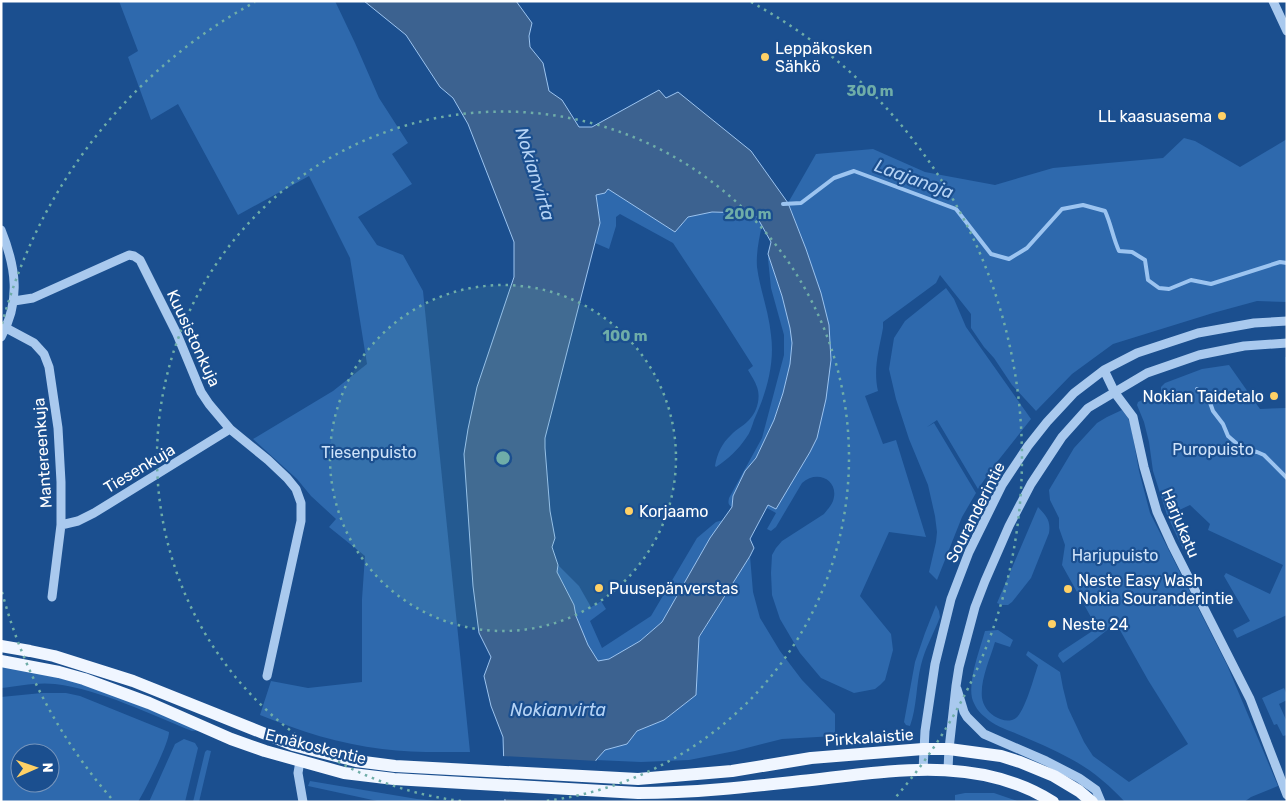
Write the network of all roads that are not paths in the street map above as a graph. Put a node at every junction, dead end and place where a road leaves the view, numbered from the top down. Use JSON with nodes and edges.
{"nodes":[{"id":1,"x":1273,"y":1,"type":"edge"},
{"id":2,"x":1287,"y":31,"type":"edge"},
{"id":3,"x":1,"y":230,"type":"edge"},
{"id":4,"x":14,"y":302,"type":"junction"},
{"id":5,"x":1287,"y":321,"type":"edge"},
{"id":6,"x":6,"y":328,"type":"junction"},
{"id":7,"x":1,"y":337,"type":"edge"},
{"id":8,"x":1287,"y":343,"type":"edge"},
{"id":9,"x":1104,"y":370,"type":"junction"},
{"id":10,"x":1115,"y":393,"type":"junction"},
{"id":11,"x":230,"y":429,"type":"junction"},
{"id":12,"x":61,"y":525,"type":"junction"},
{"id":13,"x":52,"y":597,"type":"dead end"},
{"id":14,"x":1,"y":646,"type":"edge"},
{"id":15,"x":1,"y":661,"type":"edge"},
{"id":16,"x":267,"y":676,"type":"dead end"},
{"id":17,"x":956,"y":686,"type":"junction"},
{"id":18,"x":923,"y":749,"type":"junction"},
{"id":19,"x":949,"y":749,"type":"junction"},
{"id":20,"x":300,"y":762,"type":"junction"},
{"id":21,"x":923,"y":770,"type":"junction"},
{"id":22,"x":948,"y":770,"type":"junction"},
{"id":23,"x":638,"y":779,"type":"joint"},
{"id":24,"x":1287,"y":795,"type":"edge"},
{"id":25,"x":302,"y":802,"type":"edge"},
{"id":26,"x":1053,"y":802,"type":"edge"},
{"id":27,"x":1092,"y":802,"type":"edge"},
{"id":28,"x":1101,"y":802,"type":"edge"}],
"edges":[{"from":1,"to":2,"type":"street"},
{"from":3,"to":4,"type":"street"},
{"from":4,"to":6,"type":"street"},
{"from":4,"to":11,"type":"street","name":"Kuusistonkuja"},
{"from":5,"to":9,"type":"street","name":"Souranderintie"},
{"from":6,"to":7,"type":"street"},
{"from":6,"to":12,"type":"street","name":"Mantereenkuja"},
{"from":8,"to":10,"type":"street"},
{"from":9,"to":10,"type":"street","name":"Harjukatu"},
{"from":9,"to":18,"type":"street","name":"Souranderintie"},
{"from":10,"to":17,"type":"street"},
{"from":10,"to":24,"type":"street","name":"Harjukatu"},
{"from":11,"to":12,"type":"street","name":"Tiesenkuja"},
{"from":11,"to":16,"type":"street","name":"Kuusistonkuja"},
{"from":12,"to":13,"type":"street","name":"Mantereenkuja"},
{"from":14,"to":23,"type":"main road","name":"Emäkoskentie"},
{"from":15,"to":20,"type":"main road","name":"Emäkoskentie"},
{"from":17,"to":19,"type":"street"},
{"from":17,"to":28,"type":"street"},
{"from":18,"to":19,"type":"main road","name":"Pirkkalaistie"},
{"from":18,"to":21,"type":"street","name":"Souranderintie"},
{"from":18,"to":23,"type":"main road","name":"Pirkkalaistie"},
{"from":19,"to":22,"type":"street"},
{"from":19,"to":27,"type":"main road","name":"Pirkkalaistie"},
{"from":20,"to":21,"type":"main road","name":"Emäkoskentie"},
{"from":20,"to":25,"type":"street"},
{"from":21,"to":22,"type":"main road"},
{"from":22,"to":26,"type":"main road"}]}
